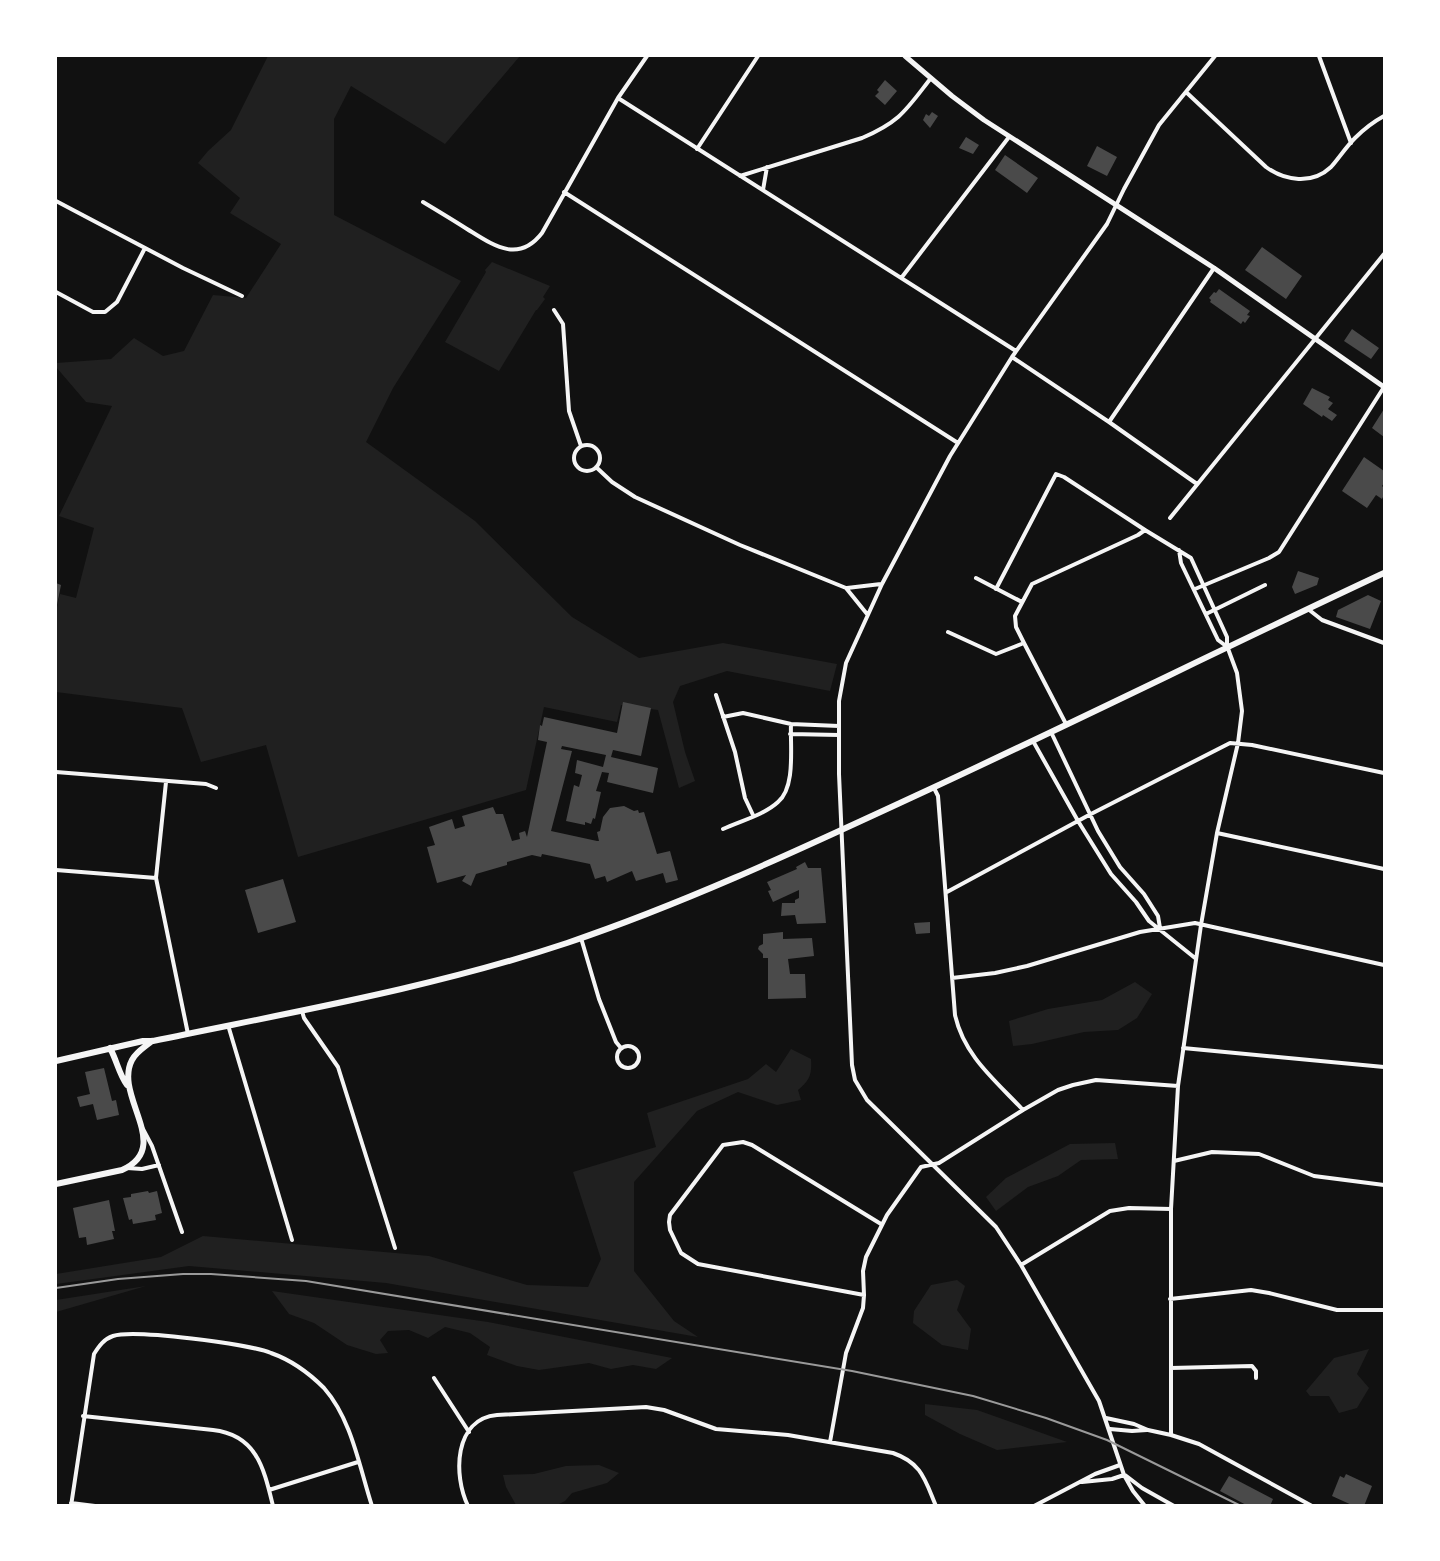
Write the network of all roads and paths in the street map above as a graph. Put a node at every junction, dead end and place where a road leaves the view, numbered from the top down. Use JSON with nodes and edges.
{"nodes":[{"id":1,"x":647,"y":56,"type":"edge"},
{"id":2,"x":758,"y":56,"type":"edge"},
{"id":3,"x":906,"y":56,"type":"edge"},
{"id":4,"x":1215,"y":56,"type":"edge"},
{"id":5,"x":1319,"y":56,"type":"edge"},
{"id":6,"x":931,"y":78,"type":"junction"},
{"id":7,"x":1186,"y":92,"type":"junction"},
{"id":8,"x":618,"y":98,"type":"junction"},
{"id":9,"x":1384,"y":116,"type":"edge"},
{"id":10,"x":1010,"y":136,"type":"junction"},
{"id":11,"x":1351,"y":143,"type":"junction"},
{"id":12,"x":697,"y":149,"type":"junction"},
{"id":13,"x":767,"y":167,"type":"junction"},
{"id":14,"x":739,"y":176,"type":"junction"},
{"id":15,"x":763,"y":191,"type":"junction"},
{"id":16,"x":564,"y":192,"type":"junction"},
{"id":17,"x":56,"y":201,"type":"edge"},
{"id":18,"x":423,"y":202,"type":"dead end"},
{"id":19,"x":1116,"y":206,"type":"junction"},
{"id":20,"x":145,"y":248,"type":"junction"},
{"id":21,"x":1384,"y":254,"type":"edge"},
{"id":22,"x":1214,"y":268,"type":"junction"},
{"id":23,"x":902,"y":277,"type":"junction"},
{"id":24,"x":56,"y":292,"type":"edge"},
{"id":25,"x":242,"y":296,"type":"dead end"},
{"id":26,"x":554,"y":310,"type":"dead end"},
{"id":27,"x":1315,"y":338,"type":"junction"},
{"id":28,"x":1017,"y":351,"type":"junction"},
{"id":29,"x":1012,"y":357,"type":"junction"},
{"id":30,"x":1384,"y":387,"type":"edge"},
{"id":31,"x":1109,"y":422,"type":"junction"},
{"id":32,"x":958,"y":443,"type":"junction"},
{"id":33,"x":581,"y":446,"type":"junction"},
{"id":34,"x":596,"y":467,"type":"junction"},
{"id":35,"x":1197,"y":484,"type":"junction"},
{"id":36,"x":1170,"y":518,"type":"dead end"},
{"id":37,"x":1145,"y":530,"type":"junction"},
{"id":38,"x":1179,"y":550,"type":"junction"},
{"id":39,"x":1384,"y":573,"type":"edge"},
{"id":40,"x":976,"y":578,"type":"dead end"},
{"id":41,"x":882,"y":584,"type":"junction"},
{"id":42,"x":1205,"y":584,"type":"junction"},
{"id":43,"x":1265,"y":585,"type":"dead end"},
{"id":44,"x":846,"y":588,"type":"junction"},
{"id":45,"x":996,"y":589,"type":"junction"},
{"id":46,"x":1195,"y":589,"type":"junction"},
{"id":47,"x":1022,"y":602,"type":"junction"},
{"id":48,"x":1215,"y":609,"type":"junction"},
{"id":49,"x":1308,"y":609,"type":"junction"},
{"id":50,"x":867,"y":614,"type":"junction"},
{"id":51,"x":1206,"y":614,"type":"junction"},
{"id":52,"x":948,"y":632,"type":"dead end"},
{"id":53,"x":1024,"y":643,"type":"junction"},
{"id":54,"x":1384,"y":643,"type":"edge"},
{"id":55,"x":1227,"y":646,"type":"junction"},
{"id":56,"x":716,"y":695,"type":"dead end"},
{"id":57,"x":723,"y":717,"type":"junction"},
{"id":58,"x":791,"y":724,"type":"junction"},
{"id":59,"x":1066,"y":724,"type":"junction"},
{"id":60,"x":839,"y":726,"type":"junction"},
{"id":61,"x":1051,"y":731,"type":"junction"},
{"id":62,"x":790,"y":734,"type":"junction"},
{"id":63,"x":839,"y":735,"type":"junction"},
{"id":64,"x":1033,"y":740,"type":"junction"},
{"id":65,"x":1238,"y":743,"type":"junction"},
{"id":66,"x":56,"y":772,"type":"edge"},
{"id":67,"x":1384,"y":773,"type":"edge"},
{"id":68,"x":166,"y":782,"type":"junction"},
{"id":69,"x":934,"y":787,"type":"junction"},
{"id":70,"x":216,"y":788,"type":"dead end"},
{"id":71,"x":753,"y":815,"type":"junction"},
{"id":72,"x":1089,"y":815,"type":"junction"},
{"id":73,"x":1078,"y":821,"type":"junction"},
{"id":74,"x":723,"y":829,"type":"dead end"},
{"id":75,"x":842,"y":831,"type":"junction"},
{"id":76,"x":1217,"y":833,"type":"junction"},
{"id":77,"x":1384,"y":868,"type":"edge"},
{"id":78,"x":56,"y":870,"type":"edge"},
{"id":79,"x":156,"y":878,"type":"junction"},
{"id":80,"x":947,"y":892,"type":"junction"},
{"id":81,"x":1201,"y":925,"type":"junction"},
{"id":82,"x":1160,"y":928,"type":"junction"},
{"id":83,"x":581,"y":938,"type":"junction"},
{"id":84,"x":1196,"y":959,"type":"junction"},
{"id":85,"x":1384,"y":965,"type":"edge"},
{"id":86,"x":952,"y":978,"type":"junction"},
{"id":87,"x":301,"y":1010,"type":"junction"},
{"id":88,"x":228,"y":1024,"type":"junction"},
{"id":89,"x":188,"y":1034,"type":"junction"},
{"id":90,"x":153,"y":1041,"type":"junction"},
{"id":91,"x":110,"y":1048,"type":"junction"},
{"id":92,"x":621,"y":1048,"type":"junction"},
{"id":93,"x":1183,"y":1048,"type":"junction"},
{"id":94,"x":56,"y":1060,"type":"edge"},
{"id":95,"x":1384,"y":1067,"type":"edge"},
{"id":96,"x":128,"y":1086,"type":"junction"},
{"id":97,"x":1178,"y":1086,"type":"junction"},
{"id":98,"x":1023,"y":1110,"type":"junction"},
{"id":99,"x":142,"y":1126,"type":"junction"},
{"id":100,"x":1174,"y":1161,"type":"junction"},
{"id":101,"x":932,"y":1164,"type":"junction"},
{"id":102,"x":159,"y":1165,"type":"junction"},
{"id":103,"x":127,"y":1168,"type":"junction"},
{"id":104,"x":56,"y":1184,"type":"edge"},
{"id":105,"x":1384,"y":1185,"type":"edge"},
{"id":106,"x":1171,"y":1209,"type":"junction"},
{"id":107,"x":881,"y":1224,"type":"junction"},
{"id":108,"x":182,"y":1232,"type":"dead end"},
{"id":109,"x":292,"y":1240,"type":"dead end"},
{"id":110,"x":395,"y":1248,"type":"dead end"},
{"id":111,"x":1021,"y":1265,"type":"junction"},
{"id":112,"x":864,"y":1295,"type":"junction"},
{"id":113,"x":1170,"y":1299,"type":"junction"},
{"id":114,"x":1384,"y":1310,"type":"edge"},
{"id":115,"x":1171,"y":1368,"type":"junction"},
{"id":116,"x":434,"y":1378,"type":"dead end"},
{"id":117,"x":1256,"y":1378,"type":"dead end"},
{"id":118,"x":83,"y":1416,"type":"junction"},
{"id":119,"x":1106,"y":1418,"type":"junction"},
{"id":120,"x":1110,"y":1429,"type":"junction"},
{"id":121,"x":1148,"y":1430,"type":"junction"},
{"id":122,"x":469,"y":1432,"type":"junction"},
{"id":123,"x":1171,"y":1435,"type":"junction"},
{"id":124,"x":830,"y":1442,"type":"junction"},
{"id":125,"x":358,"y":1462,"type":"junction"},
{"id":126,"x":1120,"y":1465,"type":"junction"},
{"id":127,"x":1124,"y":1475,"type":"junction"},
{"id":128,"x":1082,"y":1482,"type":"junction"},
{"id":129,"x":269,"y":1490,"type":"junction"},
{"id":130,"x":71,"y":1504,"type":"edge"},
{"id":131,"x":95,"y":1506,"type":"edge"},
{"id":132,"x":273,"y":1506,"type":"edge"},
{"id":133,"x":372,"y":1506,"type":"edge"},
{"id":134,"x":468,"y":1506,"type":"edge"},
{"id":135,"x":936,"y":1506,"type":"edge"},
{"id":136,"x":1034,"y":1506,"type":"edge"},
{"id":137,"x":1145,"y":1506,"type":"edge"},
{"id":138,"x":1174,"y":1506,"type":"edge"},
{"id":139,"x":1312,"y":1506,"type":"edge"}],
"edges":[{"from":1,"to":8,"type":"street"},
{"from":2,"to":12,"type":"street"},
{"from":3,"to":6,"type":"main road"},
{"from":4,"to":7,"type":"street"},
{"from":5,"to":11,"type":"street"},
{"from":6,"to":10,"type":"main road"},
{"from":6,"to":13,"type":"street"},
{"from":7,"to":11,"type":"street"},
{"from":7,"to":19,"type":"street"},
{"from":8,"to":12,"type":"street"},
{"from":8,"to":16,"type":"street"},
{"from":9,"to":11,"type":"street"},
{"from":10,"to":19,"type":"main road"},
{"from":10,"to":23,"type":"street"},
{"from":12,"to":14,"type":"street"},
{"from":13,"to":14,"type":"street"},
{"from":13,"to":15,"type":"street"},
{"from":14,"to":15,"type":"street"},
{"from":15,"to":23,"type":"street"},
{"from":16,"to":18,"type":"street"},
{"from":16,"to":32,"type":"street"},
{"from":17,"to":20,"type":"street"},
{"from":19,"to":22,"type":"main road"},
{"from":19,"to":28,"type":"street"},
{"from":20,"to":24,"type":"street"},
{"from":20,"to":25,"type":"street"},
{"from":21,"to":27,"type":"street"},
{"from":22,"to":27,"type":"main road"},
{"from":22,"to":31,"type":"street"},
{"from":23,"to":28,"type":"street"},
{"from":26,"to":33,"type":"street"},
{"from":27,"to":30,"type":"main road"},
{"from":27,"to":35,"type":"street"},
{"from":28,"to":29,"type":"street"},
{"from":29,"to":31,"type":"street"},
{"from":29,"to":32,"type":"street"},
{"from":30,"to":42,"type":"street"},
{"from":31,"to":35,"type":"street"},
{"from":32,"to":41,"type":"street"},
{"from":33,"to":34,"type":"street"},
{"from":33,"to":34,"type":"street"},
{"from":34,"to":44,"type":"street"},
{"from":35,"to":36,"type":"street"},
{"from":37,"to":38,"type":"street"},
{"from":37,"to":45,"type":"street"},
{"from":37,"to":47,"type":"street"},
{"from":38,"to":42,"type":"street"},
{"from":38,"to":46,"type":"street"},
{"from":39,"to":49,"type":"main road"},
{"from":40,"to":45,"type":"street"},
{"from":41,"to":44,"type":"street"},
{"from":41,"to":50,"type":"street"},
{"from":42,"to":46,"type":"street"},
{"from":42,"to":48,"type":"street"},
{"from":43,"to":48,"type":"street"},
{"from":44,"to":50,"type":"street"},
{"from":45,"to":47,"type":"street"},
{"from":46,"to":51,"type":"street"},
{"from":47,"to":53,"type":"street"},
{"from":48,"to":51,"type":"street"},
{"from":48,"to":55,"type":"street"},
{"from":49,"to":54,"type":"street"},
{"from":49,"to":55,"type":"main road"},
{"from":50,"to":60,"type":"street"},
{"from":51,"to":55,"type":"street"},
{"from":52,"to":53,"type":"street"},
{"from":53,"to":59,"type":"street"},
{"from":55,"to":59,"type":"main road"},
{"from":55,"to":65,"type":"street"},
{"from":56,"to":57,"type":"street"},
{"from":57,"to":58,"type":"street"},
{"from":57,"to":71,"type":"street"},
{"from":58,"to":60,"type":"street"},
{"from":58,"to":62,"type":"street"},
{"from":59,"to":61,"type":"main road"},
{"from":60,"to":63,"type":"street"},
{"from":61,"to":64,"type":"main road"},
{"from":61,"to":72,"type":"street"},
{"from":62,"to":63,"type":"street"},
{"from":62,"to":71,"type":"street"},
{"from":63,"to":75,"type":"street"},
{"from":64,"to":69,"type":"main road"},
{"from":64,"to":73,"type":"street"},
{"from":65,"to":67,"type":"street"},
{"from":65,"to":72,"type":"street"},
{"from":65,"to":76,"type":"street"},
{"from":66,"to":68,"type":"street"},
{"from":68,"to":70,"type":"street"},
{"from":68,"to":79,"type":"street"},
{"from":69,"to":75,"type":"main road"},
{"from":69,"to":80,"type":"street"},
{"from":71,"to":74,"type":"street"},
{"from":72,"to":73,"type":"street"},
{"from":72,"to":82,"type":"street"},
{"from":73,"to":80,"type":"street"},
{"from":73,"to":82,"type":"street"},
{"from":75,"to":83,"type":"main road"},
{"from":75,"to":101,"type":"street"},
{"from":76,"to":77,"type":"street"},
{"from":76,"to":81,"type":"street"},
{"from":78,"to":79,"type":"street"},
{"from":79,"to":89,"type":"street"},
{"from":80,"to":86,"type":"street"},
{"from":81,"to":82,"type":"street"},
{"from":81,"to":84,"type":"street"},
{"from":81,"to":85,"type":"street"},
{"from":82,"to":84,"type":"street"},
{"from":82,"to":86,"type":"street"},
{"from":83,"to":87,"type":"main road"},
{"from":83,"to":92,"type":"street"},
{"from":84,"to":93,"type":"street"},
{"from":86,"to":98,"type":"street"},
{"from":87,"to":88,"type":"main road"},
{"from":87,"to":110,"type":"street"},
{"from":88,"to":89,"type":"main road"},
{"from":88,"to":109,"type":"street"},
{"from":89,"to":90,"type":"main road"},
{"from":90,"to":91,"type":"main road"},
{"from":90,"to":96,"type":"main road"},
{"from":91,"to":94,"type":"main road"},
{"from":91,"to":96,"type":"main road"},
{"from":92,"to":92,"type":"street"},
{"from":93,"to":95,"type":"street"},
{"from":93,"to":97,"type":"street"},
{"from":96,"to":99,"type":"main road"},
{"from":97,"to":98,"type":"street"},
{"from":97,"to":100,"type":"street"},
{"from":98,"to":101,"type":"street"},
{"from":99,"to":102,"type":"street"},
{"from":99,"to":103,"type":"main road"},
{"from":100,"to":105,"type":"street"},
{"from":100,"to":106,"type":"street"},
{"from":101,"to":107,"type":"street"},
{"from":101,"to":111,"type":"street"},
{"from":102,"to":103,"type":"street"},
{"from":102,"to":108,"type":"street"},
{"from":103,"to":104,"type":"main road"},
{"from":106,"to":111,"type":"street"},
{"from":106,"to":113,"type":"street"},
{"from":107,"to":112,"type":"street"},
{"from":107,"to":112,"type":"street"},
{"from":111,"to":119,"type":"street"},
{"from":112,"to":124,"type":"street"},
{"from":113,"to":114,"type":"street"},
{"from":113,"to":115,"type":"street"},
{"from":115,"to":117,"type":"street"},
{"from":115,"to":123,"type":"street"},
{"from":116,"to":122,"type":"street"},
{"from":118,"to":125,"type":"street"},
{"from":118,"to":129,"type":"street"},
{"from":118,"to":130,"type":"street"},
{"from":119,"to":120,"type":"street"},
{"from":119,"to":121,"type":"street"},
{"from":120,"to":121,"type":"street"},
{"from":120,"to":126,"type":"street"},
{"from":121,"to":123,"type":"street"},
{"from":122,"to":124,"type":"street"},
{"from":122,"to":134,"type":"street"},
{"from":123,"to":139,"type":"street"},
{"from":124,"to":135,"type":"street"},
{"from":125,"to":129,"type":"street"},
{"from":125,"to":133,"type":"street"},
{"from":126,"to":127,"type":"street"},
{"from":126,"to":128,"type":"street"},
{"from":127,"to":128,"type":"street"},
{"from":127,"to":137,"type":"street"},
{"from":127,"to":138,"type":"street"},
{"from":128,"to":136,"type":"street"},
{"from":129,"to":132,"type":"street"},
{"from":130,"to":131,"type":"street"}]}
